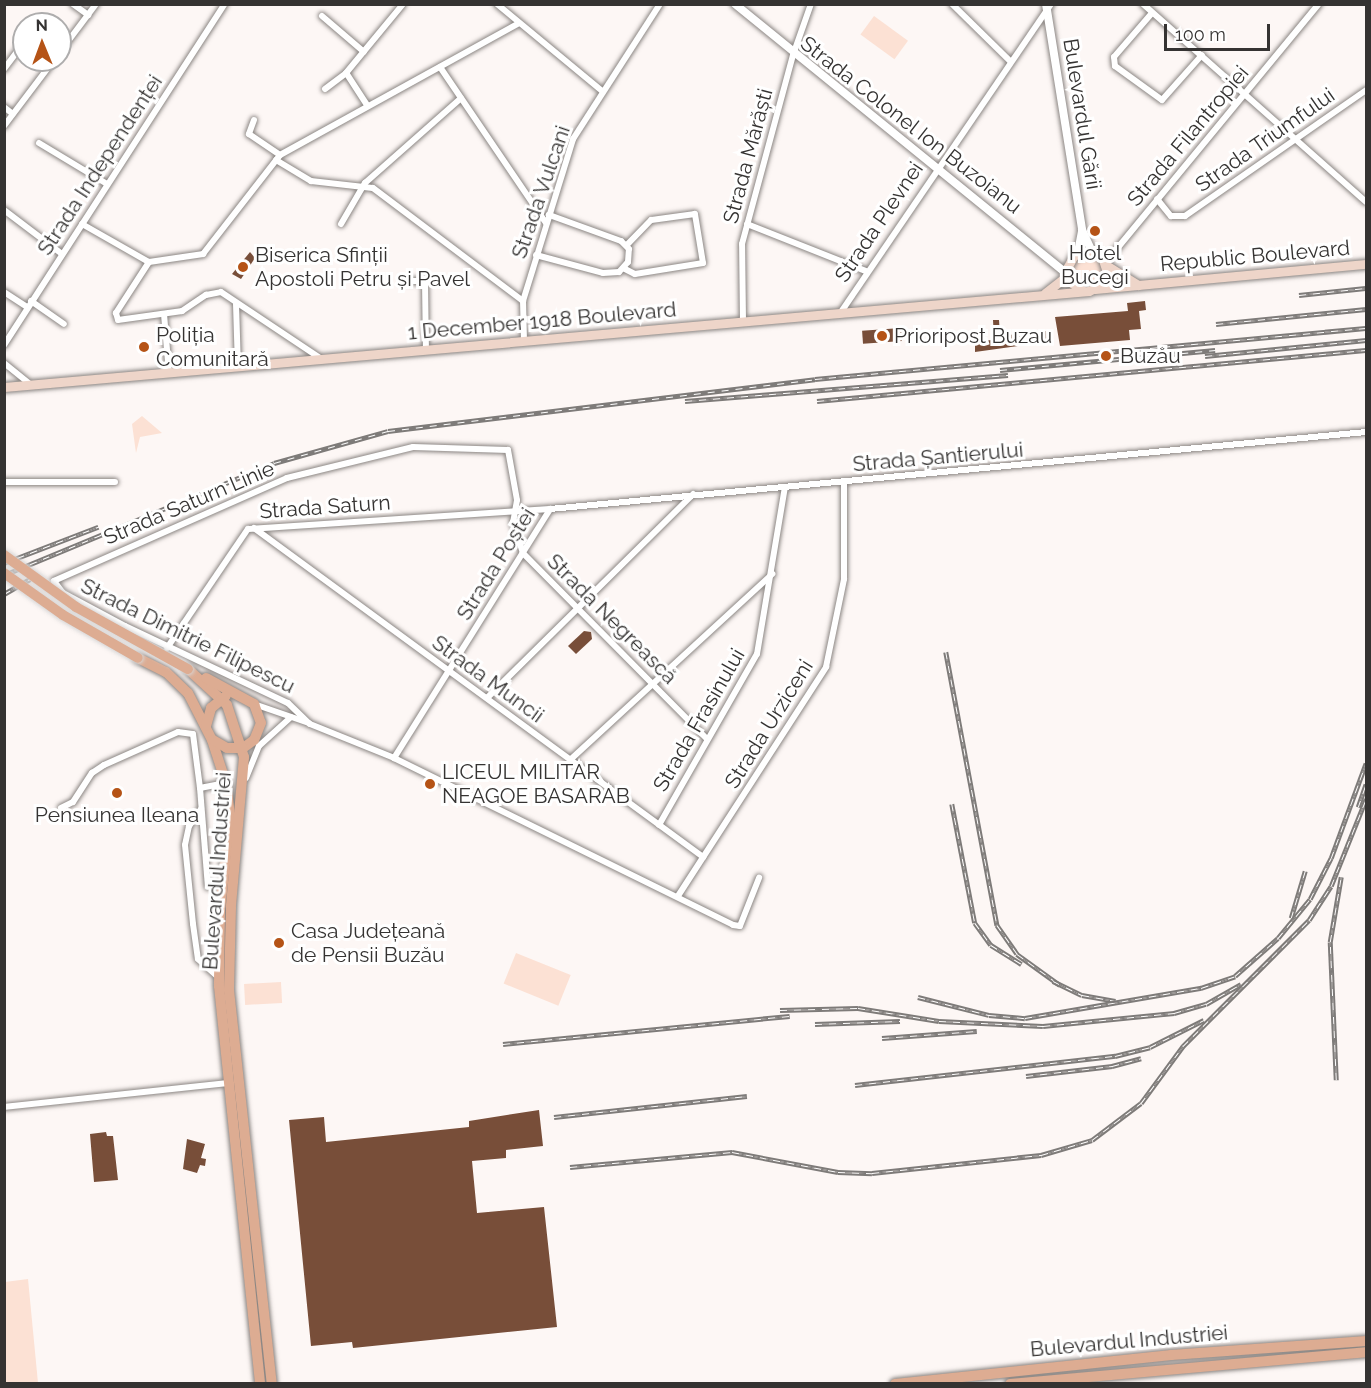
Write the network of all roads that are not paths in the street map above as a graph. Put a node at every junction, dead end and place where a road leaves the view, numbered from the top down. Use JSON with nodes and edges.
{"nodes":[{"id":1,"x":73,"y":4,"type":"edge"},
{"id":2,"x":96,"y":4,"type":"edge"},
{"id":3,"x":225,"y":4,"type":"edge"},
{"id":4,"x":403,"y":4,"type":"edge"},
{"id":5,"x":660,"y":4,"type":"edge"},
{"id":6,"x":735,"y":4,"type":"edge"},
{"id":7,"x":811,"y":4,"type":"edge"},
{"id":8,"x":952,"y":4,"type":"edge"},
{"id":9,"x":1143,"y":4,"type":"edge"},
{"id":10,"x":1319,"y":4,"type":"edge"},
{"id":11,"x":500,"y":6,"type":"edge"},
{"id":12,"x":1048,"y":6,"type":"edge"},
{"id":13,"x":1152,"y":13,"type":"junction"},
{"id":14,"x":88,"y":15,"type":"junction"},
{"id":15,"x":322,"y":16,"type":"dead end"},
{"id":16,"x":519,"y":22,"type":"junction"},
{"id":17,"x":72,"y":36,"type":"edge"},
{"id":18,"x":364,"y":52,"type":"junction"},
{"id":19,"x":4,"y":54,"type":"edge"},
{"id":20,"x":793,"y":55,"type":"junction"},
{"id":21,"x":1202,"y":55,"type":"junction"},
{"id":22,"x":12,"y":59,"type":"joint"},
{"id":23,"x":1010,"y":61,"type":"junction"},
{"id":24,"x":440,"y":67,"type":"junction"},
{"id":25,"x":4,"y":69,"type":"edge"},
{"id":26,"x":45,"y":72,"type":"edge"},
{"id":27,"x":346,"y":74,"type":"junction"},
{"id":28,"x":325,"y":89,"type":"dead end"},
{"id":29,"x":1366,"y":90,"type":"edge"},
{"id":30,"x":602,"y":91,"type":"junction"},
{"id":31,"x":1245,"y":93,"type":"junction"},
{"id":32,"x":460,"y":98,"type":"junction"},
{"id":33,"x":367,"y":105,"type":"junction"},
{"id":34,"x":4,"y":107,"type":"edge"},
{"id":35,"x":13,"y":114,"type":"junction"},
{"id":36,"x":254,"y":120,"type":"dead end"},
{"id":37,"x":4,"y":126,"type":"edge"},
{"id":38,"x":1296,"y":138,"type":"junction"},
{"id":39,"x":39,"y":143,"type":"dead end"},
{"id":40,"x":278,"y":158,"type":"junction"},
{"id":41,"x":936,"y":166,"type":"junction"},
{"id":42,"x":364,"y":183,"type":"junction"},
{"id":43,"x":107,"y":184,"type":"junction"},
{"id":44,"x":1157,"y":199,"type":"junction"},
{"id":45,"x":1366,"y":202,"type":"edge"},
{"id":46,"x":4,"y":210,"type":"edge"},
{"id":47,"x":549,"y":214,"type":"junction"},
{"id":48,"x":546,"y":223,"type":"junction"},
{"id":49,"x":82,"y":224,"type":"junction"},
{"id":50,"x":341,"y":224,"type":"dead end"},
{"id":51,"x":747,"y":224,"type":"junction"},
{"id":52,"x":1082,"y":230,"type":"junction"},
{"id":53,"x":627,"y":245,"type":"junction"},
{"id":54,"x":1092,"y":251,"type":"junction"},
{"id":55,"x":1078,"y":252,"type":"junction"},
{"id":56,"x":62,"y":254,"type":"junction"},
{"id":57,"x":536,"y":255,"type":"junction"},
{"id":58,"x":149,"y":262,"type":"junction"},
{"id":59,"x":1106,"y":264,"type":"junction"},
{"id":60,"x":1366,"y":264,"type":"edge"},
{"id":61,"x":625,"y":269,"type":"junction"},
{"id":62,"x":866,"y":271,"type":"junction"},
{"id":63,"x":1067,"y":274,"type":"junction"},
{"id":64,"x":407,"y":281,"type":"dead end"},
{"id":65,"x":1138,"y":285,"type":"junction"},
{"id":66,"x":1095,"y":289,"type":"junction"},
{"id":67,"x":1082,"y":290,"type":"junction"},
{"id":68,"x":4,"y":292,"type":"edge"},
{"id":69,"x":1043,"y":295,"type":"junction"},
{"id":70,"x":524,"y":301,"type":"junction"},
{"id":71,"x":29,"y":304,"type":"junction"},
{"id":72,"x":236,"y":304,"type":"junction"},
{"id":73,"x":840,"y":312,"type":"junction"},
{"id":74,"x":164,"y":314,"type":"junction"},
{"id":75,"x":743,"y":321,"type":"junction"},
{"id":76,"x":64,"y":324,"type":"dead end"},
{"id":77,"x":524,"y":341,"type":"junction"},
{"id":78,"x":4,"y":345,"type":"edge"},
{"id":79,"x":426,"y":350,"type":"junction"},
{"id":80,"x":320,"y":359,"type":"junction"},
{"id":81,"x":4,"y":363,"type":"edge"},
{"id":82,"x":238,"y":366,"type":"junction"},
{"id":83,"x":169,"y":373,"type":"junction"},
{"id":84,"x":30,"y":384,"type":"junction"},
{"id":85,"x":4,"y":387,"type":"edge"},
{"id":86,"x":1366,"y":432,"type":"edge"},
{"id":87,"x":4,"y":482,"type":"edge"},
{"id":88,"x":114,"y":482,"type":"dead end"},
{"id":89,"x":844,"y":482,"type":"junction"},
{"id":90,"x":785,"y":487,"type":"junction"},
{"id":91,"x":693,"y":494,"type":"junction"},
{"id":92,"x":550,"y":509,"type":"junction"},
{"id":93,"x":513,"y":512,"type":"junction"},
{"id":94,"x":254,"y":528,"type":"junction"},
{"id":95,"x":523,"y":553,"type":"junction"},
{"id":96,"x":4,"y":555,"type":"edge"},
{"id":97,"x":4,"y":573,"type":"edge"},
{"id":98,"x":772,"y":574,"type":"junction"},
{"id":99,"x":56,"y":579,"type":"joint"},
{"id":100,"x":578,"y":610,"type":"junction"},
{"id":101,"x":167,"y":648,"type":"junction"},
{"id":102,"x":188,"y":669,"type":"junction"},
{"id":103,"x":448,"y":671,"type":"junction"},
{"id":104,"x":653,"y":683,"type":"junction"},
{"id":105,"x":238,"y":695,"type":"junction"},
{"id":106,"x":221,"y":698,"type":"junction"},
{"id":107,"x":487,"y":698,"type":"junction"},
{"id":108,"x":254,"y":704,"type":"junction"},
{"id":109,"x":291,"y":717,"type":"junction"},
{"id":110,"x":310,"y":724,"type":"junction"},
{"id":111,"x":206,"y":726,"type":"junction"},
{"id":112,"x":272,"y":730,"type":"junction"},
{"id":113,"x":707,"y":739,"type":"junction"},
{"id":114,"x":212,"y":740,"type":"junction"},
{"id":115,"x":254,"y":740,"type":"junction"},
{"id":116,"x":243,"y":748,"type":"junction"},
{"id":117,"x":394,"y":758,"type":"junction"},
{"id":118,"x":570,"y":760,"type":"junction"},
{"id":119,"x":245,"y":782,"type":"junction"},
{"id":120,"x":226,"y":783,"type":"junction"},
{"id":121,"x":200,"y":788,"type":"junction"},
{"id":122,"x":61,"y":808,"type":"dead end"},
{"id":123,"x":201,"y":809,"type":"junction"},
{"id":124,"x":659,"y":825,"type":"junction"},
{"id":125,"x":703,"y":857,"type":"junction"},
{"id":126,"x":759,"y":879,"type":"dead end"},
{"id":127,"x":208,"y":887,"type":"dead end"},
{"id":128,"x":678,"y":896,"type":"junction"},
{"id":129,"x":219,"y":977,"type":"junction"},
{"id":130,"x":232,"y":1082,"type":"junction"},
{"id":131,"x":4,"y":1107,"type":"edge"},
{"id":132,"x":1366,"y":1341,"type":"edge"},
{"id":133,"x":1366,"y":1352,"type":"edge"},
{"id":134,"x":260,"y":1383,"type":"edge"},
{"id":135,"x":272,"y":1383,"type":"edge"},
{"id":136,"x":895,"y":1383,"type":"edge"},
{"id":137,"x":1010,"y":1383,"type":"edge"}],
"edges":[{"from":1,"to":14,"type":"street"},
{"from":2,"to":14,"type":"street"},
{"from":3,"to":43,"type":"street","name":"Strada Independenței"},
{"from":4,"to":18,"type":"street"},
{"from":5,"to":30,"type":"street","name":"Strada Vulcani"},
{"from":6,"to":20,"type":"street","name":"Strada Colonel Ion Buzoianu"},
{"from":7,"to":20,"type":"street","name":"Strada Mărăști"},
{"from":8,"to":23,"type":"street"},
{"from":9,"to":13,"type":"street"},
{"from":10,"to":31,"type":"street","name":"Strada Filantropiei"},
{"from":11,"to":16,"type":"street"},
{"from":12,"to":23,"type":"street","name":"Strada Plevnei"},
{"from":12,"to":52,"type":"street","name":"Bulevardul Gării"},
{"from":13,"to":21,"type":"street"},
{"from":13,"to":21,"type":"street"},
{"from":14,"to":17,"type":"street"},
{"from":15,"to":18,"type":"street"},
{"from":16,"to":24,"type":"street"},
{"from":16,"to":30,"type":"street"},
{"from":18,"to":27,"type":"street"},
{"from":19,"to":22,"type":"street"},
{"from":20,"to":41,"type":"street","name":"Strada Colonel Ion Buzoianu"},
{"from":20,"to":51,"type":"street","name":"Strada Mărăști"},
{"from":21,"to":31,"type":"street"},
{"from":22,"to":25,"type":"street"},
{"from":23,"to":41,"type":"street","name":"Strada Plevnei"},
{"from":24,"to":32,"type":"street"},
{"from":24,"to":33,"type":"street"},
{"from":26,"to":35,"type":"street"},
{"from":27,"to":28,"type":"street"},
{"from":27,"to":33,"type":"street"},
{"from":29,"to":38,"type":"street","name":"Strada Triumfului"},
{"from":30,"to":47,"type":"street","name":"Strada Vulcani"},
{"from":31,"to":38,"type":"street"},
{"from":31,"to":44,"type":"street","name":"Strada Filantropiei"},
{"from":32,"to":42,"type":"street"},
{"from":32,"to":48,"type":"street"},
{"from":33,"to":40,"type":"street"},
{"from":34,"to":35,"type":"street"},
{"from":35,"to":37,"type":"street"},
{"from":36,"to":40,"type":"street"},
{"from":38,"to":44,"type":"street","name":"Strada Triumfului"},
{"from":38,"to":45,"type":"street"},
{"from":39,"to":43,"type":"street"},
{"from":40,"to":42,"type":"street"},
{"from":40,"to":58,"type":"street"},
{"from":41,"to":62,"type":"street","name":"Strada Plevnei"},
{"from":41,"to":63,"type":"street","name":"Strada Colonel Ion Buzoianu"},
{"from":42,"to":50,"type":"street"},
{"from":42,"to":70,"type":"street"},
{"from":43,"to":49,"type":"street","name":"Strada Independenței"},
{"from":44,"to":59,"type":"street","name":"Strada Filantropiei"},
{"from":46,"to":56,"type":"street"},
{"from":47,"to":48,"type":"street","name":"Strada Vulcani"},
{"from":47,"to":53,"type":"street"},
{"from":48,"to":57,"type":"street","name":"Strada Vulcani"},
{"from":49,"to":56,"type":"street","name":"Strada Independenței"},
{"from":49,"to":58,"type":"street"},
{"from":51,"to":62,"type":"street"},
{"from":51,"to":75,"type":"street","name":"Strada Mărăști"},
{"from":52,"to":54,"type":"street","name":"Bulevardul Gării"},
{"from":52,"to":55,"type":"street","name":"Bulevardul Gării"},
{"from":53,"to":61,"type":"street"},
{"from":53,"to":61,"type":"street"},
{"from":54,"to":55,"type":"main road"},
{"from":54,"to":59,"type":"main road"},
{"from":55,"to":63,"type":"main road"},
{"from":56,"to":71,"type":"street","name":"Strada Independenței"},
{"from":57,"to":61,"type":"street"},
{"from":57,"to":70,"type":"street","name":"Strada Vulcani"},
{"from":58,"to":74,"type":"street"},
{"from":59,"to":65,"type":"main road"},
{"from":59,"to":66,"type":"main road"},
{"from":60,"to":65,"type":"main road","name":"Republic Boulevard"},
{"from":62,"to":73,"type":"street","name":"Strada Plevnei"},
{"from":63,"to":67,"type":"main road"},
{"from":63,"to":69,"type":"main road"},
{"from":64,"to":79,"type":"street"},
{"from":65,"to":66,"type":"main road","name":"Republic Boulevard"},
{"from":66,"to":67,"type":"main road"},
{"from":67,"to":69,"type":"main road","name":"1 December 1918 Boulevard"},
{"from":68,"to":71,"type":"street"},
{"from":69,"to":73,"type":"main road","name":"1 December 1918 Boulevard"},
{"from":70,"to":77,"type":"street","name":"Strada Vulcani"},
{"from":71,"to":76,"type":"street"},
{"from":71,"to":78,"type":"street","name":"Strada Independenței"},
{"from":72,"to":74,"type":"street"},
{"from":72,"to":80,"type":"street"},
{"from":72,"to":82,"type":"street"},
{"from":73,"to":75,"type":"main road","name":"1 December 1918 Boulevard"},
{"from":74,"to":83,"type":"street"},
{"from":75,"to":77,"type":"main road","name":"1 December 1918 Boulevard"},
{"from":77,"to":79,"type":"main road","name":"1 December 1918 Boulevard"},
{"from":79,"to":80,"type":"main road","name":"1 December 1918 Boulevard"},
{"from":80,"to":82,"type":"main road","name":"1 December 1918 Boulevard"},
{"from":81,"to":84,"type":"street"},
{"from":82,"to":83,"type":"main road","name":"1 December 1918 Boulevard"},
{"from":83,"to":84,"type":"main road","name":"1 December 1918 Boulevard"},
{"from":84,"to":85,"type":"main road","name":"1 December 1918 Boulevard"},
{"from":86,"to":89,"type":"street","name":"Strada Șantierului"},
{"from":87,"to":88,"type":"street"},
{"from":89,"to":90,"type":"street","name":"Strada Șantierului"},
{"from":89,"to":125,"type":"street","name":"Strada Urziceni"},
{"from":90,"to":91,"type":"street","name":"Strada Șantierului"},
{"from":90,"to":98,"type":"street","name":"Strada Frasinului"},
{"from":91,"to":92,"type":"street","name":"Strada Șantierului"},
{"from":91,"to":100,"type":"street"},
{"from":92,"to":93,"type":"street","name":"Strada Șantierului"},
{"from":92,"to":95,"type":"street","name":"Strada Poștei"},
{"from":93,"to":94,"type":"street","name":"Strada Saturn"},
{"from":93,"to":95,"type":"street","name":"Strada Negrească"},
{"from":93,"to":99,"type":"street","name":"Strada Saturn Linie"},
{"from":94,"to":101,"type":"street","name":"Strada Saturn"},
{"from":94,"to":103,"type":"street","name":"Strada Muncii"},
{"from":95,"to":100,"type":"street","name":"Strada Negrească"},
{"from":95,"to":103,"type":"street","name":"Strada Poștei"},
{"from":96,"to":102,"type":"main road","name":"Bulevardul Industriei","bridge":true},
{"from":97,"to":111,"type":"main road","name":"Bulevardul Industriei","bridge":true},
{"from":98,"to":104,"type":"street"},
{"from":98,"to":113,"type":"street","name":"Strada Frasinului"},
{"from":99,"to":101,"type":"street","name":"Strada Dimitrie Filipescu"},
{"from":100,"to":104,"type":"street","name":"Strada Negrească"},
{"from":100,"to":107,"type":"street"},
{"from":101,"to":110,"type":"street","name":"Strada Dimitrie Filipescu"},
{"from":102,"to":105,"type":"main road"},
{"from":102,"to":106,"type":"main road","name":"Bulevardul Industriei"},
{"from":103,"to":107,"type":"street","name":"Strada Muncii"},
{"from":103,"to":117,"type":"street","name":"Strada Poștei"},
{"from":104,"to":113,"type":"street","name":"Strada Negrească"},
{"from":104,"to":118,"type":"street"},
{"from":105,"to":106,"type":"main road"},
{"from":105,"to":108,"type":"main road"},
{"from":106,"to":111,"type":"main road"},
{"from":106,"to":116,"type":"main road","name":"Bulevardul Industriei"},
{"from":107,"to":118,"type":"street","name":"Strada Muncii"},
{"from":108,"to":109,"type":"street"},
{"from":108,"to":115,"type":"main road"},
{"from":109,"to":110,"type":"street"},
{"from":109,"to":112,"type":"street"},
{"from":110,"to":117,"type":"street","name":"Strada Dimitrie Filipescu"},
{"from":111,"to":114,"type":"main road","name":"Bulevardul Industriei"},
{"from":112,"to":115,"type":"street"},
{"from":112,"to":119,"type":"street"},
{"from":113,"to":124,"type":"street","name":"Strada Frasinului"},
{"from":114,"to":116,"type":"main road"},
{"from":114,"to":120,"type":"main road","name":"Bulevardul Industriei"},
{"from":115,"to":116,"type":"main road"},
{"from":116,"to":119,"type":"main road","name":"Bulevardul Industriei"},
{"from":117,"to":128,"type":"street","name":"Strada Dimitrie Filipescu"},
{"from":118,"to":124,"type":"street","name":"Strada Muncii"},
{"from":119,"to":130,"type":"main road","name":"Bulevardul Industriei"},
{"from":120,"to":121,"type":"street"},
{"from":120,"to":129,"type":"main road","name":"Bulevardul Industriei"},
{"from":121,"to":122,"type":"street"},
{"from":121,"to":123,"type":"street"},
{"from":123,"to":127,"type":"street"},
{"from":123,"to":129,"type":"street"},
{"from":124,"to":125,"type":"street","name":"Strada Muncii"},
{"from":125,"to":128,"type":"street","name":"Strada Urziceni"},
{"from":126,"to":128,"type":"street","name":"Strada Dimitrie Filipescu"},
{"from":129,"to":130,"type":"main road","name":"Bulevardul Industriei"},
{"from":130,"to":131,"type":"street"},
{"from":130,"to":134,"type":"main road","name":"Bulevardul Industriei"},
{"from":130,"to":135,"type":"main road","name":"Bulevardul Industriei"},
{"from":132,"to":136,"type":"main road","name":"Bulevardul Industriei"},
{"from":133,"to":137,"type":"main road","name":"Bulevardul Industriei"}]}
